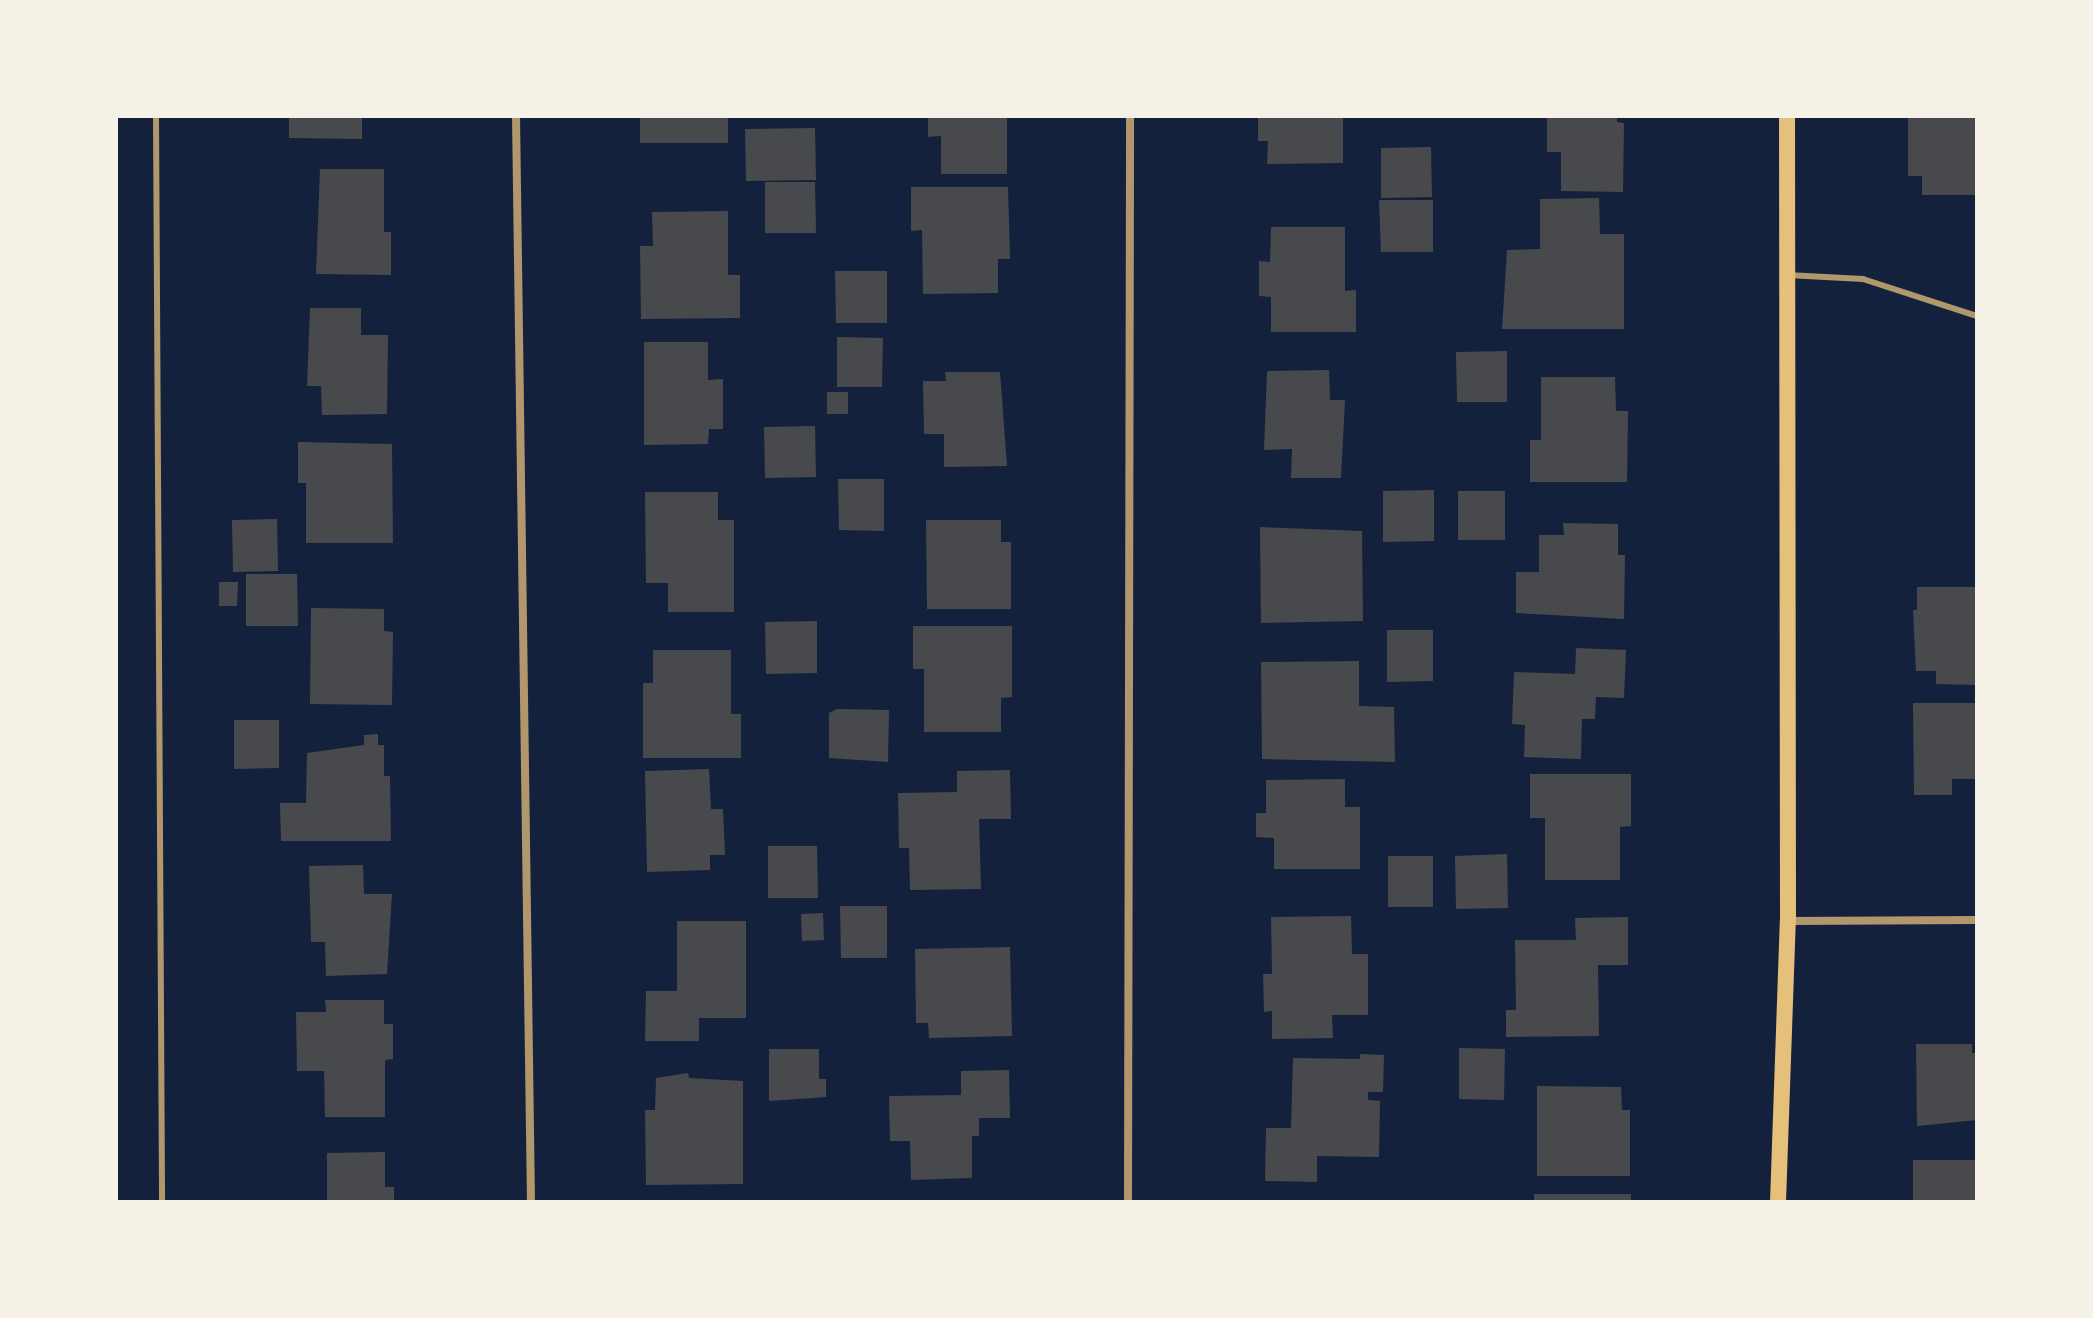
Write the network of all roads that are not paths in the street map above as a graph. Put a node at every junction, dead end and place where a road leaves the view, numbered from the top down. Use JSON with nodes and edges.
{"nodes":[{"id":1,"x":156,"y":116,"type":"edge"},
{"id":2,"x":516,"y":116,"type":"edge"},
{"id":3,"x":1130,"y":116,"type":"edge"},
{"id":4,"x":1787,"y":116,"type":"edge"},
{"id":5,"x":1787,"y":275,"type":"junction"},
{"id":6,"x":1977,"y":316,"type":"edge"},
{"id":7,"x":1977,"y":920,"type":"edge"},
{"id":8,"x":1788,"y":921,"type":"junction"},
{"id":9,"x":162,"y":1202,"type":"edge"},
{"id":10,"x":531,"y":1202,"type":"edge"},
{"id":11,"x":1128,"y":1202,"type":"edge"},
{"id":12,"x":1778,"y":1202,"type":"edge"}],
"edges":[{"from":1,"to":9,"type":"lane"},
{"from":2,"to":10,"type":"street"},
{"from":3,"to":11,"type":"street"},
{"from":4,"to":5,"type":"main road"},
{"from":5,"to":6,"type":"lane"},
{"from":5,"to":8,"type":"main road"},
{"from":7,"to":8,"type":"street"},
{"from":8,"to":12,"type":"main road"}]}
